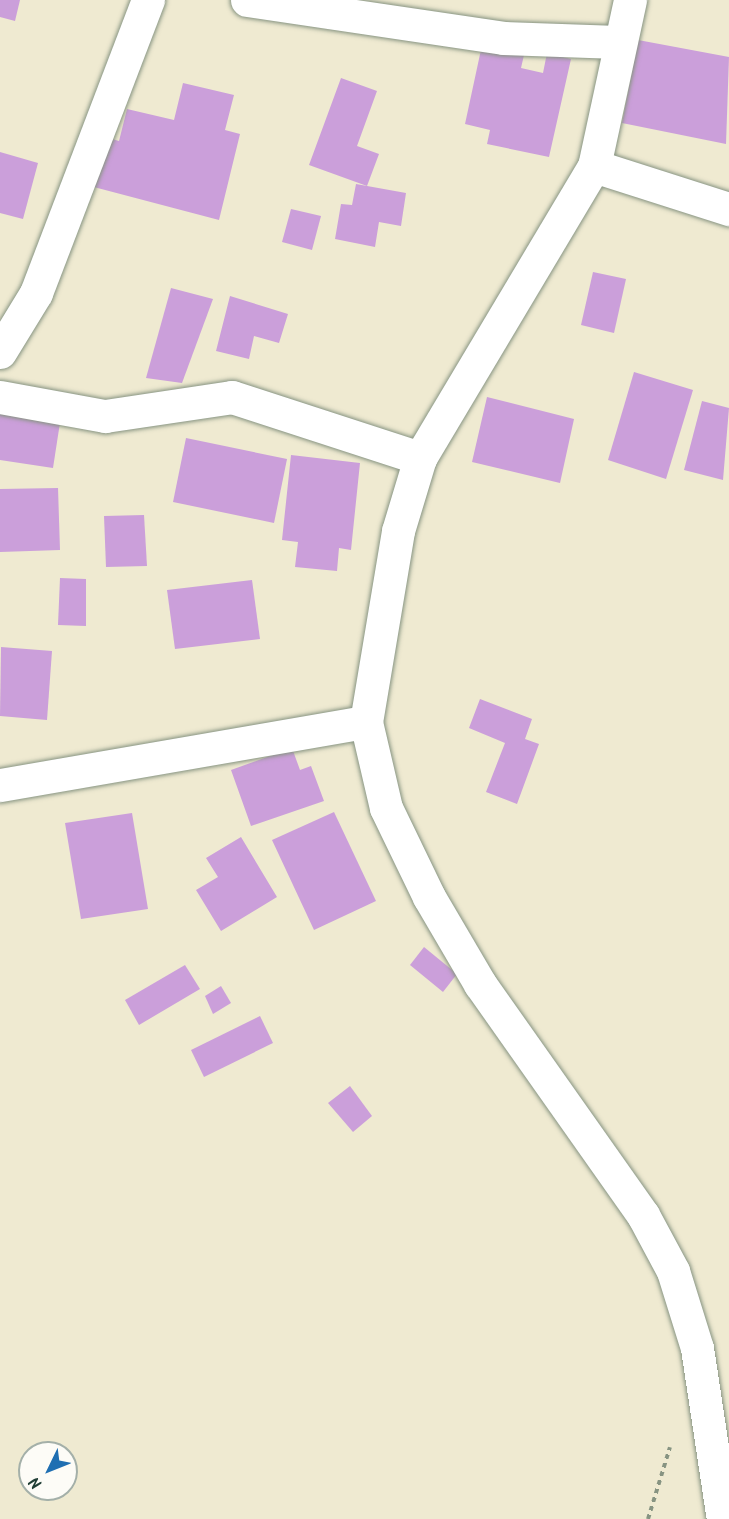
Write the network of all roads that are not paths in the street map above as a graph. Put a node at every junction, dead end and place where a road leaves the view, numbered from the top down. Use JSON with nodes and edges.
{"nodes":[{"id":1,"x":148,"y":0,"type":"edge"},
{"id":2,"x":248,"y":0,"type":"edge"},
{"id":3,"x":630,"y":0,"type":"edge"},
{"id":4,"x":618,"y":42,"type":"junction"},
{"id":5,"x":594,"y":166,"type":"junction"},
{"id":6,"x":729,"y":209,"type":"edge"},
{"id":7,"x":0,"y":352,"type":"edge"},
{"id":8,"x":0,"y":398,"type":"edge"},
{"id":9,"x":420,"y":458,"type":"junction"},
{"id":10,"x":366,"y":722,"type":"junction"},
{"id":11,"x":0,"y":784,"type":"edge"},
{"id":12,"x":723,"y":1519,"type":"edge"}],
"edges":[{"from":1,"to":7,"type":"street"},
{"from":2,"to":4,"type":"street"},
{"from":3,"to":4,"type":"street"},
{"from":4,"to":5,"type":"street"},
{"from":5,"to":6,"type":"street"},
{"from":5,"to":9,"type":"street"},
{"from":8,"to":9,"type":"street"},
{"from":9,"to":10,"type":"street"},
{"from":10,"to":11,"type":"street"},
{"from":10,"to":12,"type":"street"}]}
